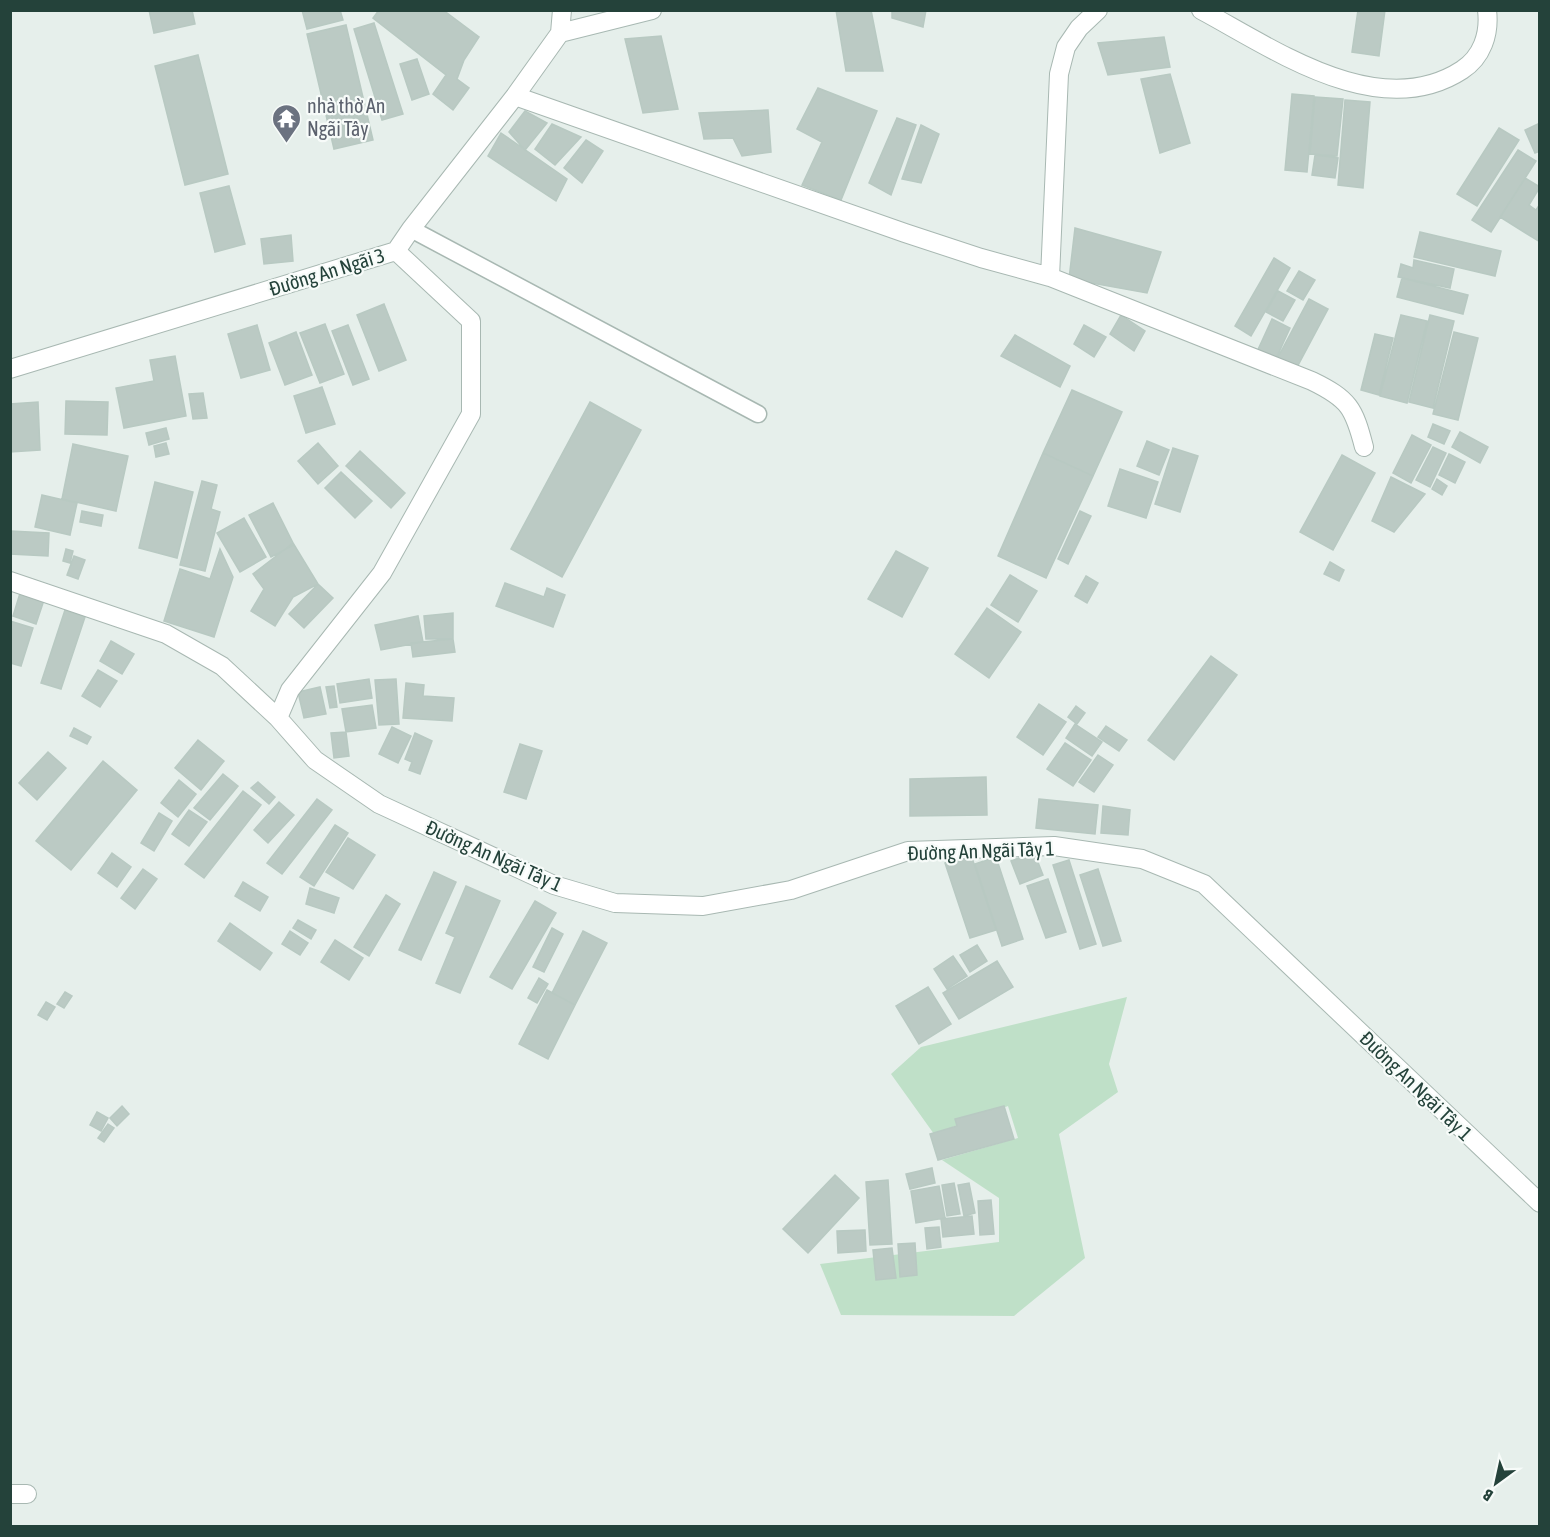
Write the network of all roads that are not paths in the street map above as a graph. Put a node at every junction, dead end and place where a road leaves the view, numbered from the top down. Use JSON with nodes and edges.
{"nodes":[{"id":1,"x":562,"y":10,"type":"edge"},
{"id":2,"x":652,"y":10,"type":"edge"},
{"id":3,"x":1098,"y":10,"type":"edge"},
{"id":4,"x":1201,"y":10,"type":"edge"},
{"id":5,"x":1487,"y":10,"type":"edge"},
{"id":6,"x":560,"y":33,"type":"junction"},
{"id":7,"x":515,"y":96,"type":"junction"},
{"id":8,"x":411,"y":229,"type":"junction"},
{"id":9,"x":396,"y":251,"type":"junction"},
{"id":10,"x":1050,"y":277,"type":"junction"},
{"id":11,"x":10,"y":369,"type":"edge"},
{"id":12,"x":758,"y":414,"type":"dead end"},
{"id":13,"x":1364,"y":447,"type":"dead end"},
{"id":14,"x":10,"y":581,"type":"edge"},
{"id":15,"x":278,"y":718,"type":"junction"},
{"id":16,"x":1539,"y":1203,"type":"edge"}],
"edges":[{"from":1,"to":6,"type":"street"},
{"from":2,"to":6,"type":"street"},
{"from":3,"to":10,"type":"street"},
{"from":4,"to":5,"type":"street"},
{"from":6,"to":7,"type":"street","name":"Đường An Ngãi 3"},
{"from":7,"to":8,"type":"street","name":"Đường An Ngãi 3"},
{"from":7,"to":10,"type":"street"},
{"from":8,"to":9,"type":"street","name":"Đường An Ngãi 3"},
{"from":8,"to":12,"type":"lane"},
{"from":9,"to":11,"type":"street","name":"Đường An Ngãi 3"},
{"from":9,"to":15,"type":"street"},
{"from":10,"to":13,"type":"street"},
{"from":14,"to":15,"type":"street","name":"Đường An Ngãi Tây 1"},
{"from":15,"to":16,"type":"street","name":"Đường An Ngãi Tây 1"}]}
